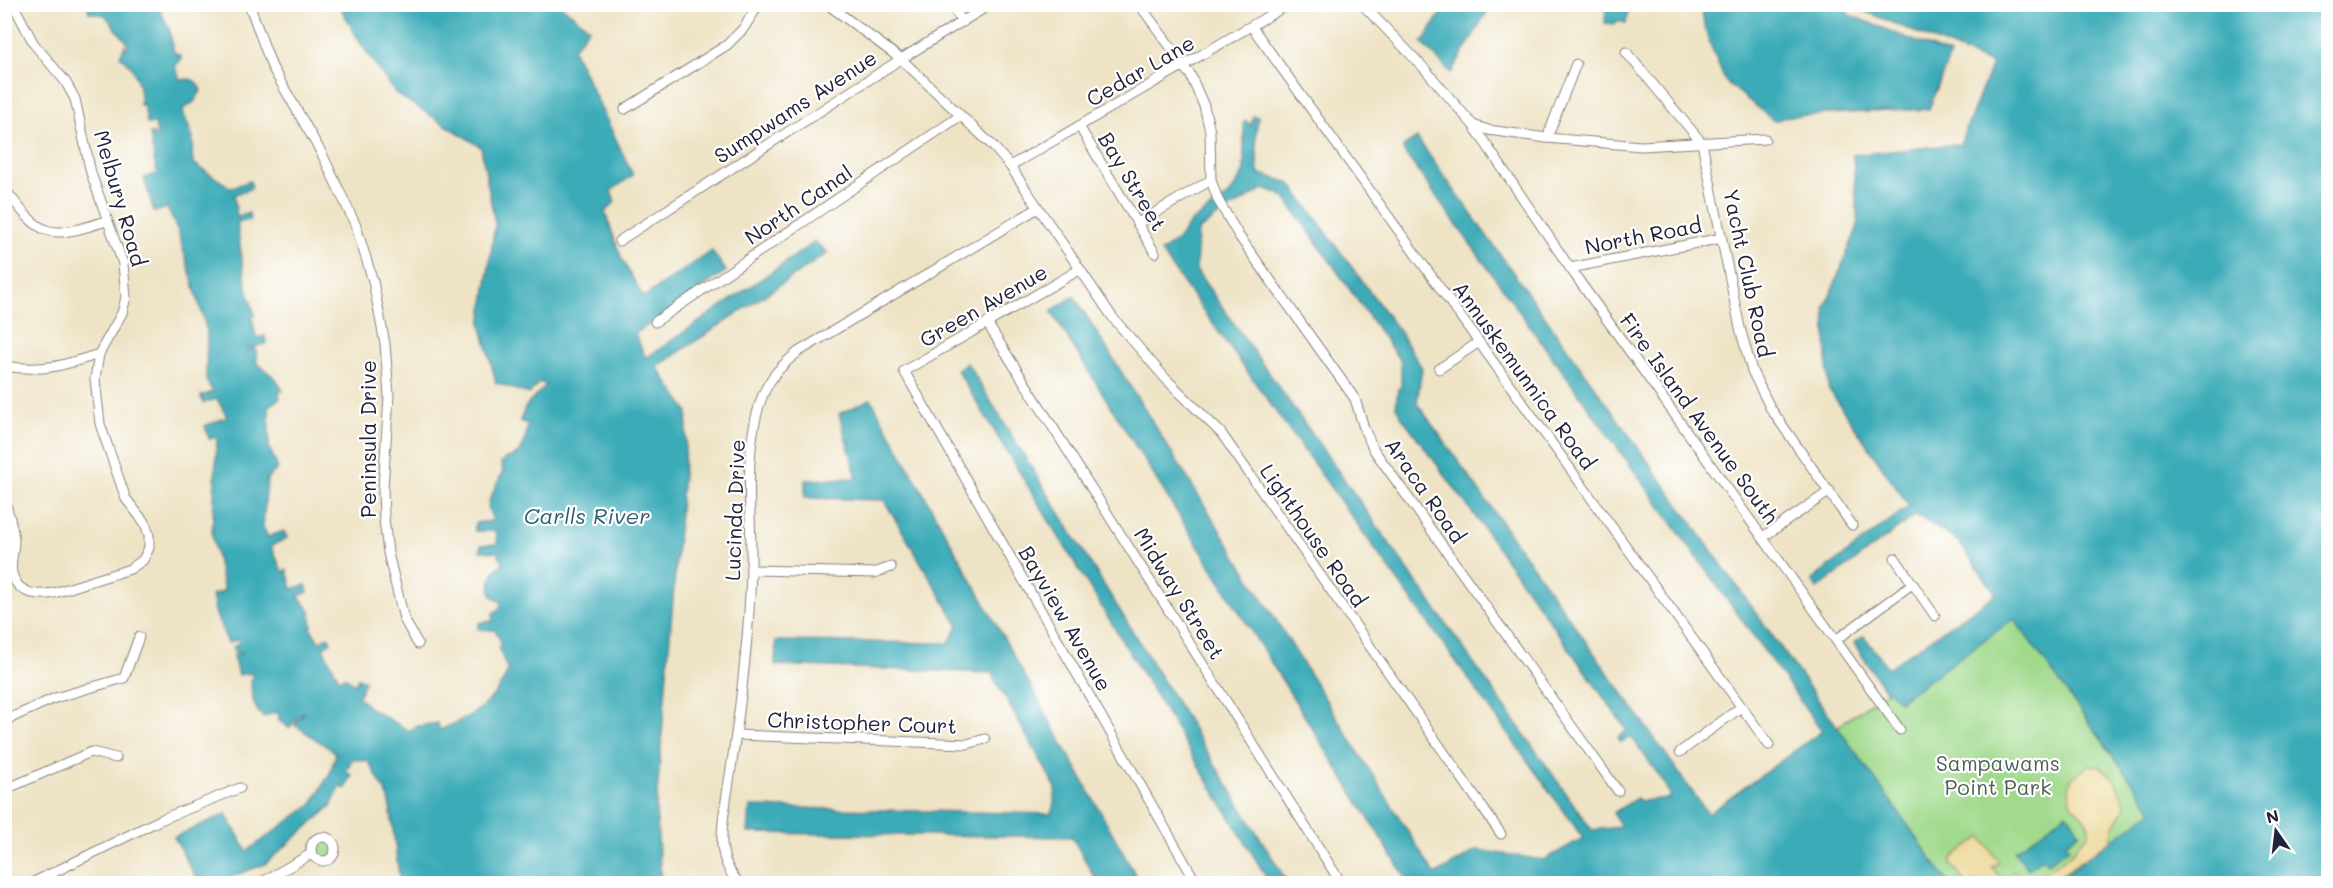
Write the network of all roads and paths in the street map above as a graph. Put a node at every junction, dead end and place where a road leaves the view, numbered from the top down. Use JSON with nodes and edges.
{"nodes":[{"id":1,"x":13,"y":4,"type":"edge"},
{"id":2,"x":249,"y":4,"type":"edge"},
{"id":3,"x":759,"y":4,"type":"edge"},
{"id":4,"x":827,"y":4,"type":"edge"},
{"id":5,"x":950,"y":4,"type":"edge"},
{"id":6,"x":992,"y":4,"type":"edge"},
{"id":7,"x":1139,"y":4,"type":"edge"},
{"id":8,"x":1289,"y":4,"type":"edge"},
{"id":9,"x":1362,"y":4,"type":"edge"},
{"id":10,"x":963,"y":22,"type":"junction"},
{"id":11,"x":1252,"y":27,"type":"junction"},
{"id":12,"x":1626,"y":52,"type":"dead end"},
{"id":13,"x":901,"y":59,"type":"junction"},
{"id":14,"x":1576,"y":64,"type":"dead end"},
{"id":15,"x":1182,"y":66,"type":"junction"},
{"id":16,"x":625,"y":109,"type":"dead end"},
{"id":17,"x":960,"y":116,"type":"junction"},
{"id":18,"x":1473,"y":124,"type":"junction"},
{"id":19,"x":1079,"y":126,"type":"junction"},
{"id":20,"x":1548,"y":138,"type":"junction"},
{"id":21,"x":1764,"y":139,"type":"dead end"},
{"id":22,"x":1702,"y":143,"type":"junction"},
{"id":23,"x":1010,"y":166,"type":"junction"},
{"id":24,"x":1211,"y":180,"type":"junction"},
{"id":25,"x":4,"y":188,"type":"edge"},
{"id":26,"x":1038,"y":208,"type":"junction"},
{"id":27,"x":106,"y":221,"type":"junction"},
{"id":28,"x":1138,"y":223,"type":"junction"},
{"id":29,"x":1722,"y":238,"type":"junction"},
{"id":30,"x":620,"y":241,"type":"dead end"},
{"id":31,"x":1155,"y":253,"type":"dead end"},
{"id":32,"x":1570,"y":268,"type":"junction"},
{"id":33,"x":1079,"y":270,"type":"junction"},
{"id":34,"x":655,"y":322,"type":"dead end"},
{"id":35,"x":987,"y":323,"type":"junction"},
{"id":36,"x":1479,"y":342,"type":"junction"},
{"id":37,"x":99,"y":354,"type":"junction"},
{"id":38,"x":4,"y":366,"type":"edge"},
{"id":39,"x":1439,"y":369,"type":"dead end"},
{"id":40,"x":904,"y":370,"type":"joint"},
{"id":41,"x":1830,"y":491,"type":"junction"},
{"id":42,"x":4,"y":498,"type":"edge"},
{"id":43,"x":1852,"y":525,"type":"dead end"},
{"id":44,"x":1763,"y":537,"type":"junction"},
{"id":45,"x":1895,"y":558,"type":"dead end"},
{"id":46,"x":891,"y":567,"type":"dead end"},
{"id":47,"x":751,"y":570,"type":"junction"},
{"id":48,"x":1912,"y":584,"type":"junction"},
{"id":49,"x":1935,"y":616,"type":"dead end"},
{"id":50,"x":139,"y":637,"type":"dead end"},
{"id":51,"x":1836,"y":640,"type":"junction"},
{"id":52,"x":418,"y":644,"type":"dead end"},
{"id":53,"x":1740,"y":708,"type":"junction"},
{"id":54,"x":4,"y":721,"type":"edge"},
{"id":55,"x":1900,"y":730,"type":"dead end"},
{"id":56,"x":736,"y":735,"type":"junction"},
{"id":57,"x":986,"y":739,"type":"dead end"},
{"id":58,"x":1769,"y":745,"type":"dead end"},
{"id":59,"x":1680,"y":752,"type":"dead end"},
{"id":60,"x":116,"y":758,"type":"dead end"},
{"id":61,"x":240,"y":788,"type":"dead end"},
{"id":62,"x":4,"y":790,"type":"edge"},
{"id":63,"x":1618,"y":791,"type":"dead end"},
{"id":64,"x":1501,"y":834,"type":"dead end"},
{"id":65,"x":311,"y":854,"type":"dead end"},
{"id":66,"x":1341,"y":883,"type":"edge"},
{"id":67,"x":30,"y":884,"type":"edge"},
{"id":68,"x":259,"y":884,"type":"edge"},
{"id":69,"x":740,"y":884,"type":"edge"},
{"id":70,"x":1197,"y":884,"type":"edge"}],
"edges":[{"from":1,"to":27,"type":"street","name":"Melbury Road"},
{"from":2,"to":52,"type":"street","name":"Peninsula Drive"},
{"from":3,"to":16,"type":"street"},
{"from":4,"to":13,"type":"street"},
{"from":5,"to":10,"type":"street"},
{"from":6,"to":10,"type":"street","name":"Sumpwams Avenue"},
{"from":7,"to":15,"type":"street","name":"Araca Road"},
{"from":8,"to":11,"type":"street","name":"Cedar Lane"},
{"from":9,"to":18,"type":"street","name":"Fire Island Avenue South"},
{"from":10,"to":13,"type":"street","name":"Sumpwams Avenue"},
{"from":11,"to":15,"type":"street","name":"Cedar Lane"},
{"from":11,"to":36,"type":"street","name":"Annuskemunnica Road"},
{"from":12,"to":22,"type":"street"},
{"from":13,"to":17,"type":"street"},
{"from":13,"to":30,"type":"street","name":"Sumpwams Avenue"},
{"from":14,"to":20,"type":"street"},
{"from":15,"to":19,"type":"street","name":"Cedar Lane"},
{"from":15,"to":24,"type":"street","name":"Araca Road"},
{"from":17,"to":23,"type":"street"},
{"from":17,"to":34,"type":"street","name":"North Canal"},
{"from":18,"to":20,"type":"street"},
{"from":18,"to":32,"type":"street","name":"Fire Island Avenue South"},
{"from":19,"to":23,"type":"street","name":"Cedar Lane"},
{"from":19,"to":28,"type":"street","name":"Bay Street"},
{"from":20,"to":22,"type":"street"},
{"from":21,"to":22,"type":"street"},
{"from":22,"to":29,"type":"street","name":"Yacht Club Road"},
{"from":23,"to":26,"type":"street"},
{"from":24,"to":28,"type":"street"},
{"from":24,"to":63,"type":"street","name":"Araca Road"},
{"from":25,"to":27,"type":"street"},
{"from":26,"to":33,"type":"street"},
{"from":26,"to":47,"type":"street","name":"Lucinda Drive"},
{"from":27,"to":37,"type":"street","name":"Melbury Road"},
{"from":28,"to":31,"type":"street","name":"Bay Street"},
{"from":29,"to":32,"type":"street","name":"North Road"},
{"from":29,"to":41,"type":"street","name":"Yacht Club Road"},
{"from":32,"to":44,"type":"street","name":"Fire Island Avenue South"},
{"from":33,"to":35,"type":"street","name":"Green Avenue"},
{"from":33,"to":64,"type":"street","name":"Lighthouse Road"},
{"from":35,"to":40,"type":"street","name":"Green Avenue"},
{"from":35,"to":66,"type":"street","name":"Midway Street"},
{"from":36,"to":39,"type":"street"},
{"from":36,"to":53,"type":"street","name":"Annuskemunnica Road"},
{"from":37,"to":38,"type":"street"},
{"from":37,"to":42,"type":"street"},
{"from":40,"to":70,"type":"street","name":"Bayview Avenue"},
{"from":41,"to":43,"type":"street","name":"Yacht Club Road"},
{"from":41,"to":44,"type":"street"},
{"from":44,"to":51,"type":"street","name":"Fire Island Avenue South"},
{"from":45,"to":48,"type":"street"},
{"from":46,"to":47,"type":"street"},
{"from":47,"to":56,"type":"street","name":"Lucinda Drive"},
{"from":48,"to":49,"type":"street"},
{"from":48,"to":51,"type":"street"},
{"from":50,"to":54,"type":"street"},
{"from":51,"to":55,"type":"street","name":"Fire Island Avenue South"},
{"from":53,"to":58,"type":"street","name":"Annuskemunnica Road"},
{"from":53,"to":59,"type":"street"},
{"from":56,"to":57,"type":"street","name":"Christopher Court"},
{"from":56,"to":69,"type":"street","name":"Lucinda Drive"},
{"from":60,"to":62,"type":"street"},
{"from":61,"to":67,"type":"street"},
{"from":65,"to":68,"type":"street"}]}
